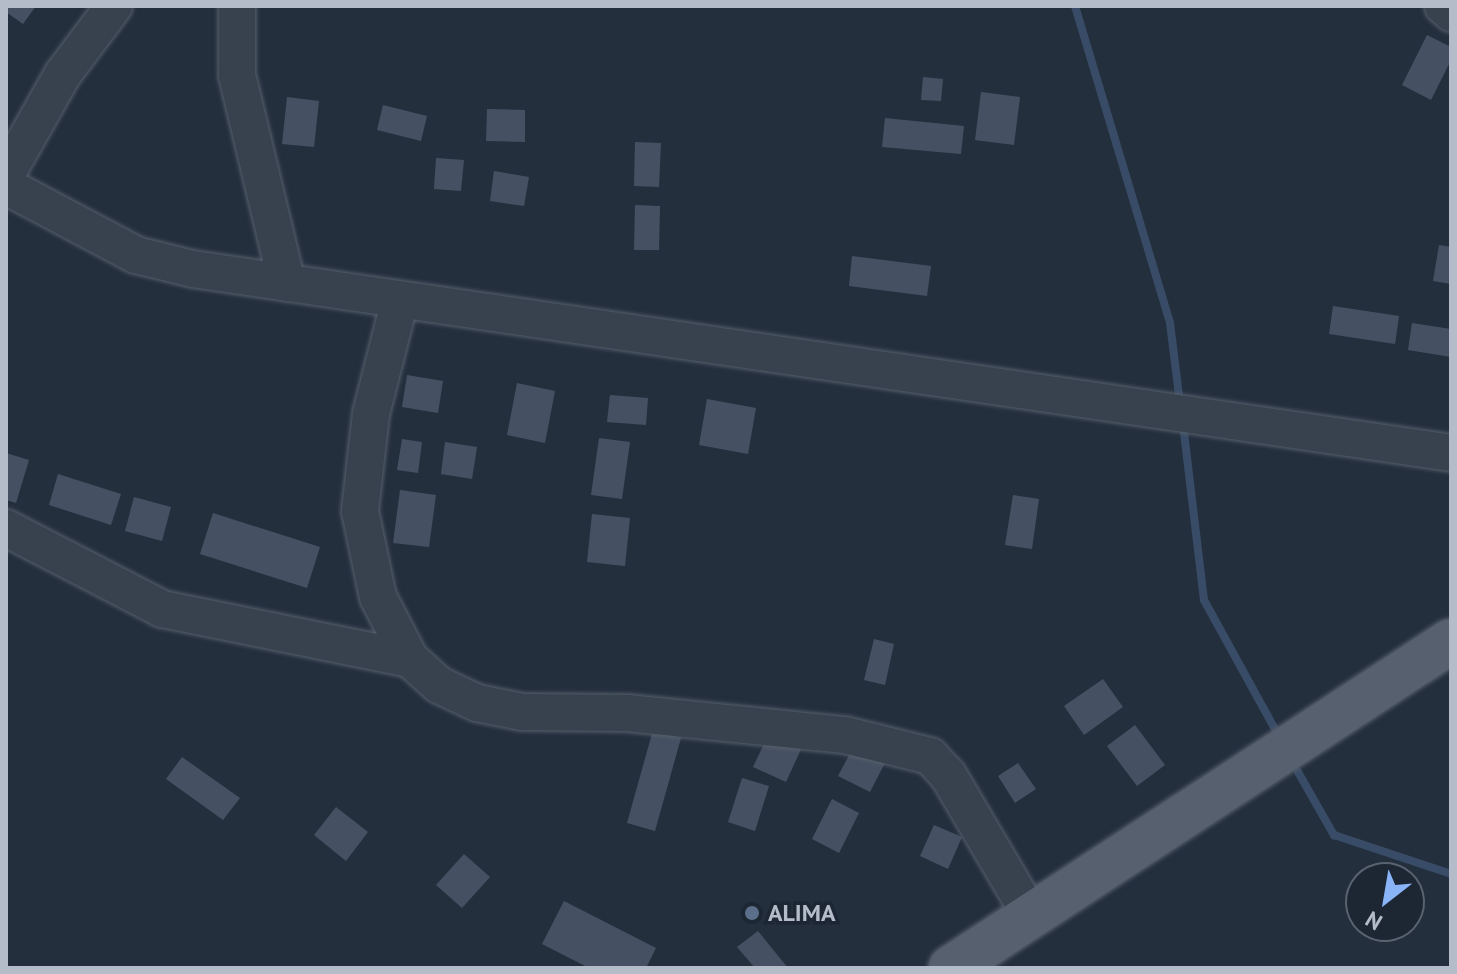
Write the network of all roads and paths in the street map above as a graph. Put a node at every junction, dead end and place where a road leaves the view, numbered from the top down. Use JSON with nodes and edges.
{"nodes":[{"id":1,"x":114,"y":6,"type":"edge"},
{"id":2,"x":237,"y":6,"type":"edge"},
{"id":3,"x":1443,"y":6,"type":"edge"},
{"id":4,"x":1451,"y":13,"type":"edge"},
{"id":5,"x":6,"y":175,"type":"edge"},
{"id":6,"x":6,"y":186,"type":"edge"},
{"id":7,"x":287,"y":283,"type":"junction"},
{"id":8,"x":400,"y":300,"type":"junction"},
{"id":9,"x":1451,"y":453,"type":"edge"},
{"id":10,"x":6,"y":528,"type":"edge"},
{"id":11,"x":1451,"y":641,"type":"edge"},
{"id":12,"x":410,"y":659,"type":"junction"},
{"id":13,"x":1031,"y":916,"type":"junction"},
{"id":14,"x":951,"y":968,"type":"edge"}],
"edges":[{"from":1,"to":5,"type":"street"},
{"from":2,"to":7,"type":"street"},
{"from":3,"to":4,"type":"street"},
{"from":6,"to":7,"type":"street"},
{"from":7,"to":8,"type":"street"},
{"from":8,"to":9,"type":"street"},
{"from":8,"to":12,"type":"street"},
{"from":10,"to":12,"type":"street"},
{"from":11,"to":13,"type":"main road"},
{"from":12,"to":13,"type":"street"},
{"from":13,"to":14,"type":"main road"}]}
